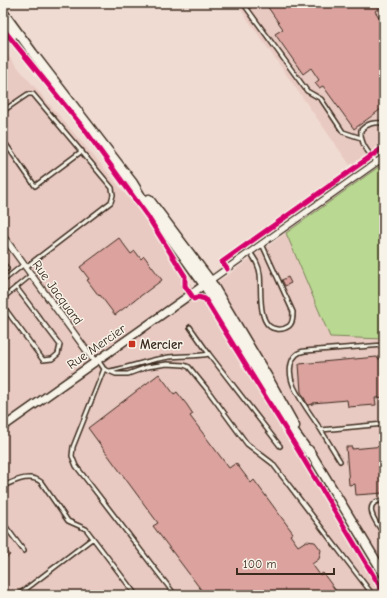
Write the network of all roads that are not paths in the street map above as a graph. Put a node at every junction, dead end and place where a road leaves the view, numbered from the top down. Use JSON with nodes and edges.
{"nodes":[{"id":1,"x":243,"y":3,"type":"edge"},
{"id":2,"x":3,"y":12,"type":"edge"},
{"id":3,"x":3,"y":23,"type":"edge"},
{"id":4,"x":33,"y":53,"type":"junction"},
{"id":5,"x":3,"y":111,"type":"edge"},
{"id":6,"x":384,"y":123,"type":"edge"},
{"id":7,"x":360,"y":138,"type":"junction"},
{"id":8,"x":3,"y":140,"type":"edge"},
{"id":9,"x":82,"y":151,"type":"junction"},
{"id":10,"x":384,"y":157,"type":"edge"},
{"id":11,"x":377,"y":162,"type":"junction"},
{"id":12,"x":3,"y":236,"type":"edge"},
{"id":13,"x":262,"y":243,"type":"junction"},
{"id":14,"x":250,"y":252,"type":"junction"},
{"id":15,"x":3,"y":263,"type":"edge"},
{"id":16,"x":25,"y":266,"type":"junction"},
{"id":17,"x":8,"y":269,"type":"dead end"},
{"id":18,"x":31,"y":275,"type":"junction"},
{"id":19,"x":3,"y":281,"type":"edge"},
{"id":20,"x":207,"y":283,"type":"junction"},
{"id":21,"x":16,"y":288,"type":"junction"},
{"id":22,"x":3,"y":298,"type":"edge"},
{"id":23,"x":3,"y":306,"type":"edge"},
{"id":24,"x":190,"y":328,"type":"dead end"},
{"id":25,"x":384,"y":345,"type":"edge"},
{"id":26,"x":209,"y":354,"type":"junction"},
{"id":27,"x":96,"y":361,"type":"junction"},
{"id":28,"x":104,"y":369,"type":"junction"},
{"id":29,"x":110,"y":371,"type":"junction"},
{"id":30,"x":384,"y":424,"type":"edge"},
{"id":31,"x":3,"y":427,"type":"edge"},
{"id":32,"x":321,"y":430,"type":"junction"},
{"id":33,"x":280,"y":446,"type":"dead end"},
{"id":34,"x":340,"y":461,"type":"dead end"},
{"id":35,"x":3,"y":486,"type":"edge"},
{"id":36,"x":384,"y":500,"type":"edge"},
{"id":37,"x":3,"y":523,"type":"edge"},
{"id":38,"x":384,"y":534,"type":"edge"},
{"id":39,"x":93,"y":538,"type":"junction"},
{"id":40,"x":24,"y":551,"type":"dead end"},
{"id":41,"x":384,"y":574,"type":"edge"},
{"id":42,"x":18,"y":595,"type":"edge"},
{"id":43,"x":136,"y":595,"type":"edge"},
{"id":44,"x":175,"y":595,"type":"edge"},
{"id":45,"x":373,"y":595,"type":"edge"}],
"edges":[{"from":1,"to":7,"type":"lane"},
{"from":2,"to":4,"type":"main road"},
{"from":3,"to":4,"type":"main road"},
{"from":4,"to":20,"type":"main road"},
{"from":5,"to":9,"type":"lane"},
{"from":6,"to":7,"type":"lane"},
{"from":7,"to":11,"type":"lane"},
{"from":8,"to":9,"type":"lane"},
{"from":9,"to":16,"type":"lane"},
{"from":10,"to":11,"type":"street"},
{"from":11,"to":13,"type":"street"},
{"from":12,"to":16,"type":"street","name":"Rue Jacquard"},
{"from":13,"to":14,"type":"street"},
{"from":13,"to":14,"type":"lane"},
{"from":14,"to":20,"type":"street"},
{"from":15,"to":17,"type":"lane"},
{"from":16,"to":18,"type":"street","name":"Rue Jacquard"},
{"from":16,"to":19,"type":"lane"},
{"from":18,"to":21,"type":"lane"},
{"from":18,"to":27,"type":"street","name":"Rue Jacquard"},
{"from":20,"to":27,"type":"street","name":"Rue Mercier"},
{"from":20,"to":41,"type":"main road"},
{"from":21,"to":22,"type":"lane"},
{"from":21,"to":23,"type":"lane"},
{"from":24,"to":26,"type":"lane"},
{"from":25,"to":32,"type":"lane"},
{"from":26,"to":29,"type":"lane"},
{"from":26,"to":33,"type":"lane"},
{"from":27,"to":28,"type":"lane"},
{"from":27,"to":31,"type":"street","name":"Rue Mercier"},
{"from":28,"to":29,"type":"lane"},
{"from":28,"to":44,"type":"lane"},
{"from":29,"to":45,"type":"lane"},
{"from":30,"to":32,"type":"lane"},
{"from":32,"to":34,"type":"lane"},
{"from":35,"to":39,"type":"lane"},
{"from":36,"to":38,"type":"lane"},
{"from":37,"to":40,"type":"lane"},
{"from":39,"to":42,"type":"lane"},
{"from":39,"to":43,"type":"lane"}]}
